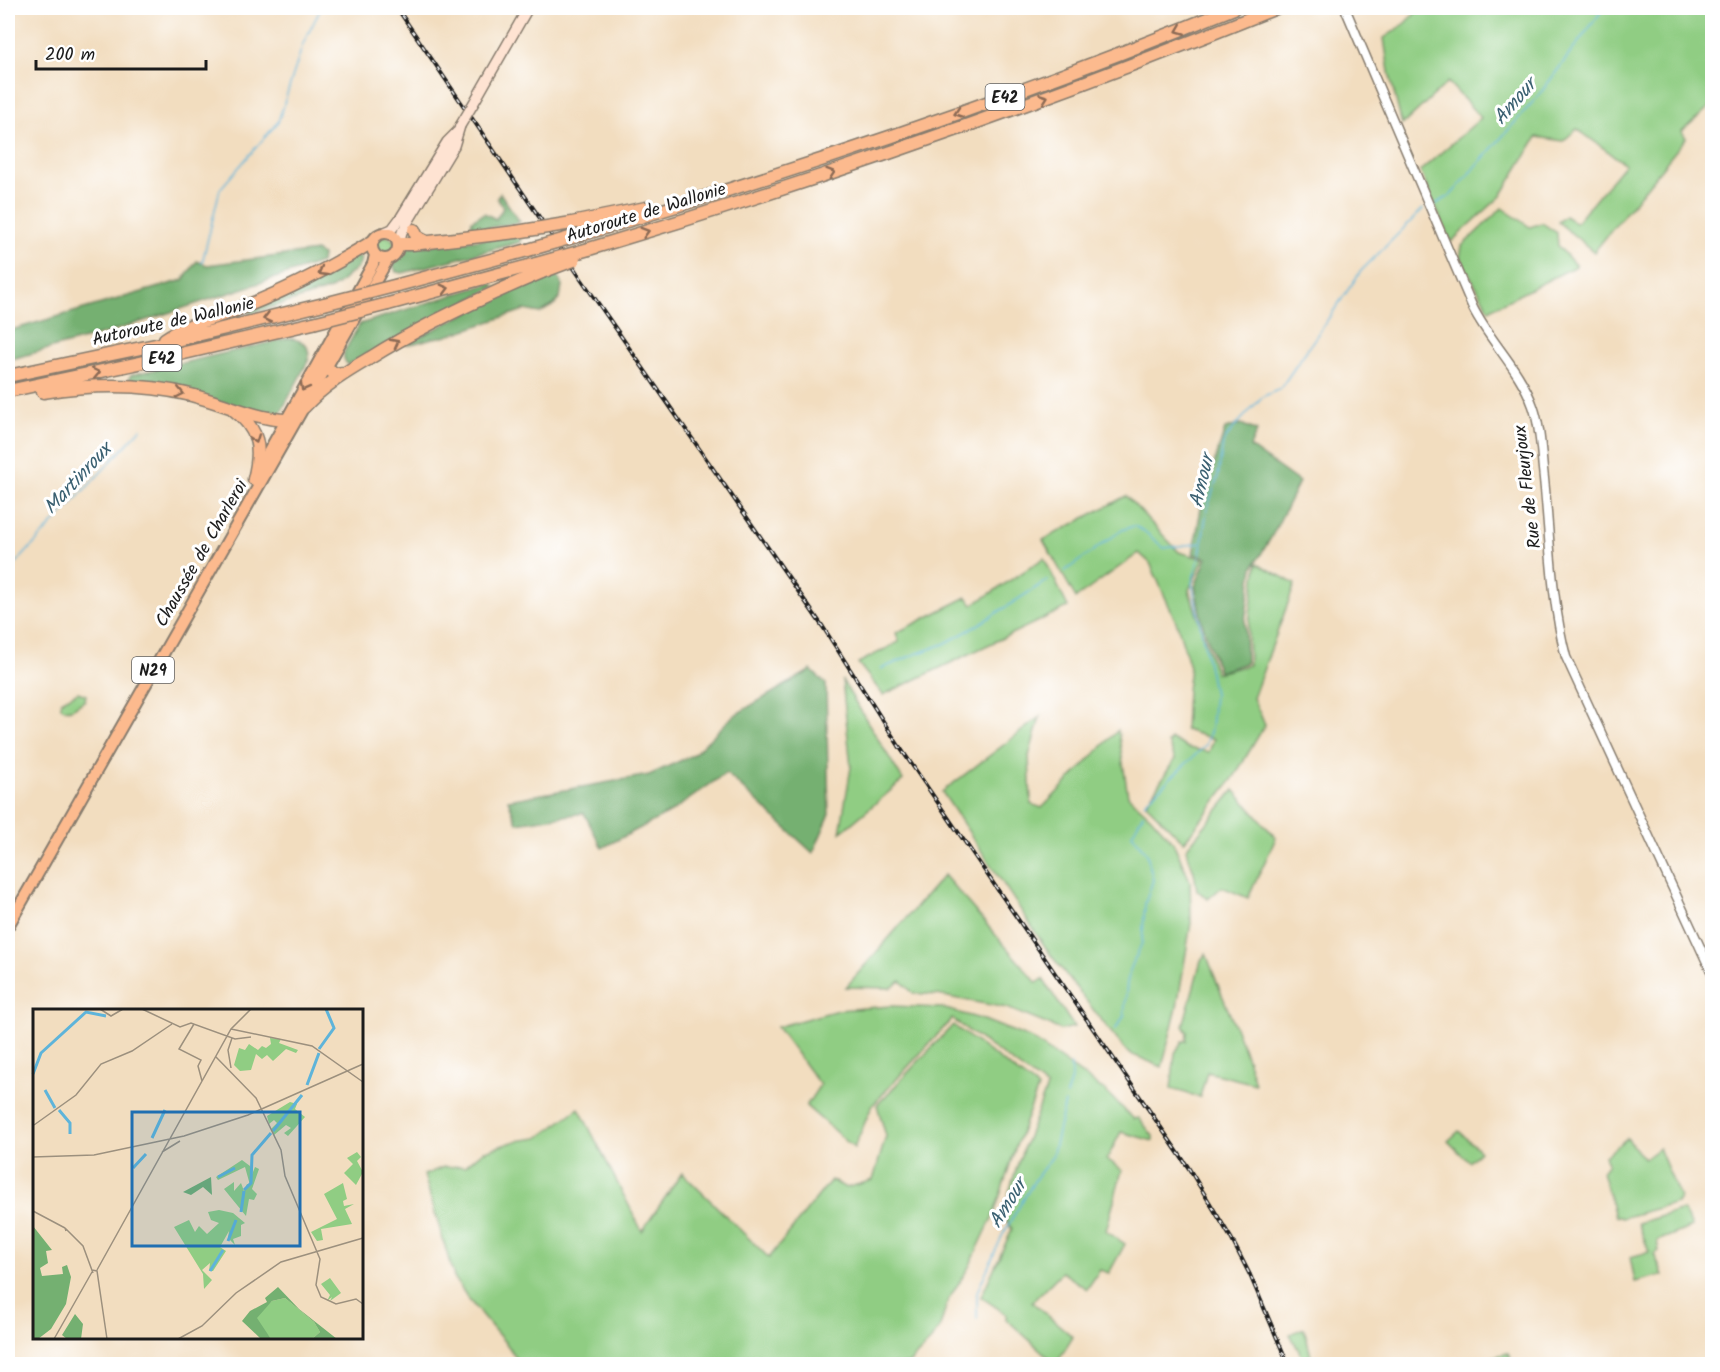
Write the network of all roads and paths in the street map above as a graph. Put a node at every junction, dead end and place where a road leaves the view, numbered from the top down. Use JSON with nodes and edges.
{"nodes":[{"id":1,"x":528,"y":8,"type":"edge"},
{"id":2,"x":1234,"y":8,"type":"edge"},
{"id":3,"x":1276,"y":8,"type":"edge"},
{"id":4,"x":1345,"y":8,"type":"edge"},
{"id":5,"x":437,"y":165,"type":"junction"},
{"id":6,"x":429,"y":187,"type":"junction"},
{"id":7,"x":671,"y":208,"type":"junction"},
{"id":8,"x":414,"y":230,"type":"joint"},
{"id":9,"x":385,"y":232,"type":"junction"},
{"id":10,"x":428,"y":243,"type":"junction"},
{"id":11,"x":399,"y":244,"type":"junction"},
{"id":12,"x":374,"y":248,"type":"junction"},
{"id":13,"x":388,"y":259,"type":"junction"},
{"id":14,"x":539,"y":268,"type":"junction"},
{"id":15,"x":160,"y":344,"type":"junction"},
{"id":16,"x":323,"y":354,"type":"junction"},
{"id":17,"x":327,"y":368,"type":"junction"},
{"id":18,"x":344,"y":373,"type":"junction"},
{"id":19,"x":8,"y":376,"type":"edge"},
{"id":20,"x":13,"y":391,"type":"edge"},
{"id":21,"x":229,"y":407,"type":"junction"},
{"id":22,"x":302,"y":411,"type":"junction"},
{"id":23,"x":285,"y":420,"type":"junction"},
{"id":24,"x":254,"y":479,"type":"junction"},
{"id":25,"x":8,"y":914,"type":"edge"},
{"id":26,"x":8,"y":926,"type":"edge"},
{"id":27,"x":1713,"y":973,"type":"edge"}],
"edges":[{"from":1,"to":5,"type":"main road","number":"N29","bridge":true},
{"from":2,"to":7,"type":"highway","name":"Autoroute de Wallonie","number":"E42","one_way":true},
{"from":14,"to":3,"type":"highway","name":"Autoroute de Wallonie","number":"E42","one_way":true,"bridge":true},
{"from":4,"to":27,"type":"street","name":"Rue de Fleurjoux"},
{"from":5,"to":6,"type":"main road","number":"N29"},
{"from":5,"to":9,"type":"main road","number":"N29"},
{"from":6,"to":8,"type":"main road"},
{"from":6,"to":11,"type":"main road","number":"N29"},
{"from":7,"to":10,"type":"highway","bridge":true},
{"from":7,"to":15,"type":"highway","name":"Autoroute de Wallonie","number":"E42","one_way":true,"bridge":true},
{"from":8,"to":10,"type":"highway"},
{"from":9,"to":11,"type":"main road"},
{"from":9,"to":12,"type":"main road","number":"N29"},
{"from":10,"to":11,"type":"highway"},
{"from":11,"to":13,"type":"main road","number":"N29"},
{"from":12,"to":13,"type":"main road"},
{"from":12,"to":15,"type":"highway","one_way":true},
{"from":12,"to":16,"type":"main road","name":"Chaussée de Charleroi","number":"N29"},
{"from":13,"to":17,"type":"main road","name":"Chaussée de Charleroi","number":"N29"},
{"from":18,"to":14,"type":"highway","one_way":true},
{"from":20,"to":14,"type":"highway","name":"Autoroute de Wallonie","number":"E42","one_way":true,"bridge":true},
{"from":15,"to":19,"type":"highway","name":"Autoroute de Wallonie","number":"E42"},
{"from":16,"to":17,"type":"main road"},
{"from":16,"to":23,"type":"main road","name":"Chaussée de Charleroi","number":"N29","one_way":true},
{"from":17,"to":18,"type":"highway"},
{"from":17,"to":22,"type":"main road","name":"Chaussée de Charleroi","number":"N29"},
{"from":18,"to":22,"type":"highway"},
{"from":20,"to":21,"type":"highway","one_way":true},
{"from":21,"to":23,"type":"highway"},
{"from":21,"to":24,"type":"highway","one_way":true},
{"from":22,"to":23,"type":"main road"},
{"from":22,"to":26,"type":"main road","name":"Chaussée de Charleroi","number":"N29"},
{"from":23,"to":24,"type":"main road","name":"Chaussée de Charleroi","number":"N29"},
{"from":24,"to":25,"type":"main road","name":"Chaussée de Charleroi","number":"N29"}]}
